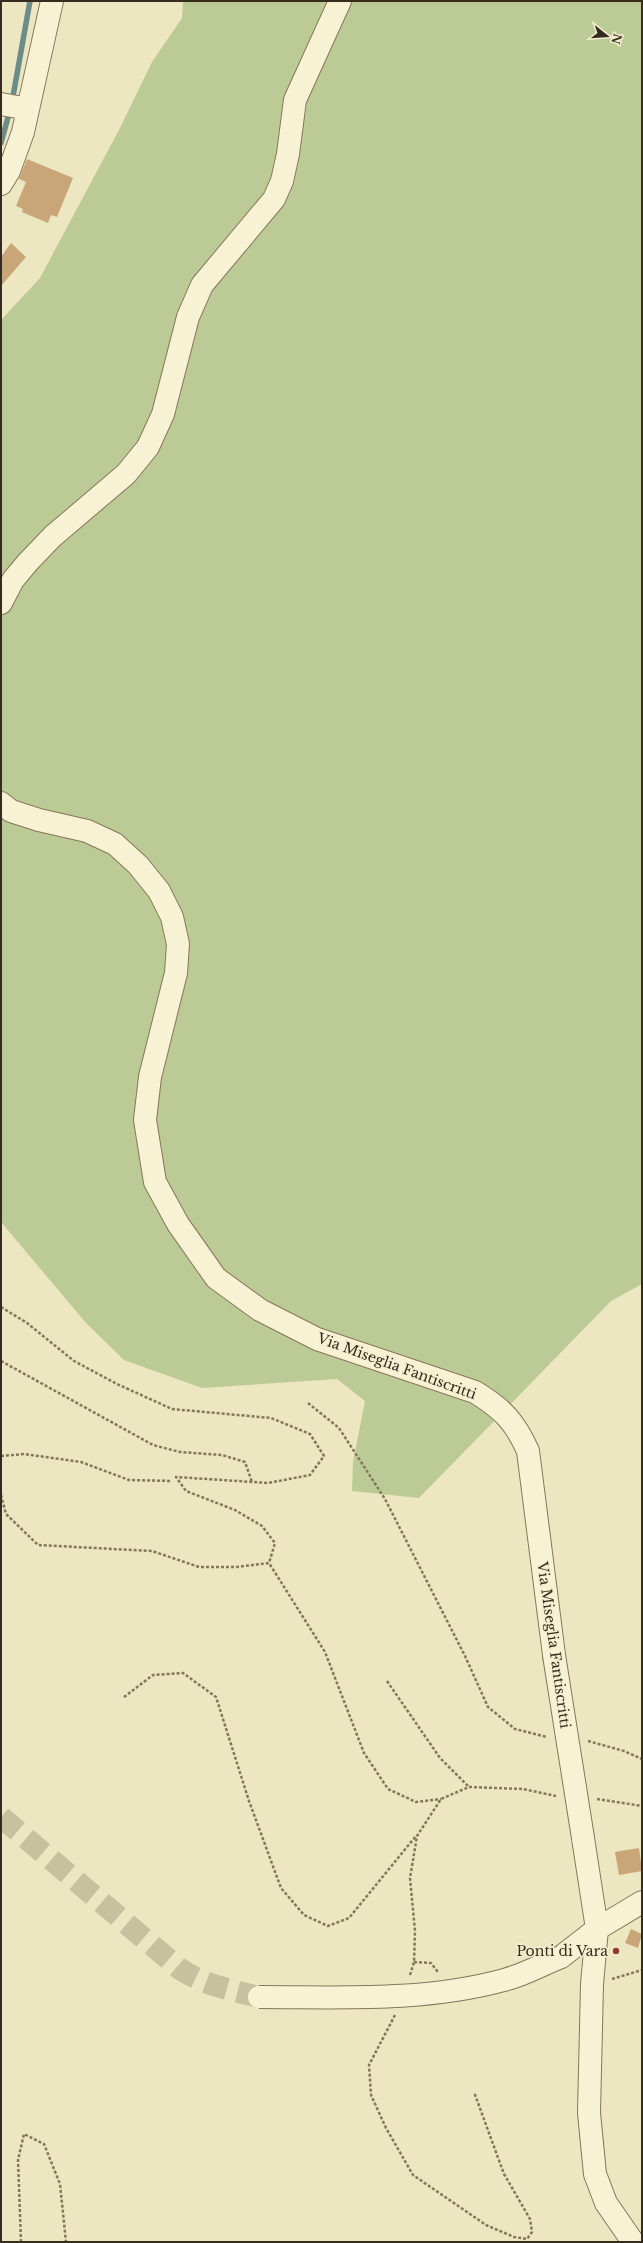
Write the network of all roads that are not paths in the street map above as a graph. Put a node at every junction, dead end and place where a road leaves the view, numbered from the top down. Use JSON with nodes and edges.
{"nodes":[{"id":1,"x":52,"y":1,"type":"edge"},
{"id":2,"x":340,"y":1,"type":"edge"},
{"id":3,"x":16,"y":107,"type":"edge"},
{"id":4,"x":1,"y":184,"type":"edge"},
{"id":5,"x":1,"y":603,"type":"edge"},
{"id":6,"x":1,"y":803,"type":"edge"},
{"id":7,"x":642,"y":1902,"type":"edge"},
{"id":8,"x":597,"y":1929,"type":"junction"},
{"id":9,"x":259,"y":1997,"type":"tunnel mouth"},
{"id":10,"x":633,"y":2242,"type":"edge"}],
"edges":[{"from":1,"to":3,"type":"street"},
{"from":2,"to":5,"type":"street"},
{"from":3,"to":4,"type":"street"},
{"from":6,"to":8,"type":"street","name":"Via Miseglia Fantiscritti","bridge":true},
{"from":7,"to":8,"type":"street"},
{"from":8,"to":9,"type":"street","bridge":true},
{"from":8,"to":10,"type":"street","name":"Via Miseglia Fantiscritti"}]}
